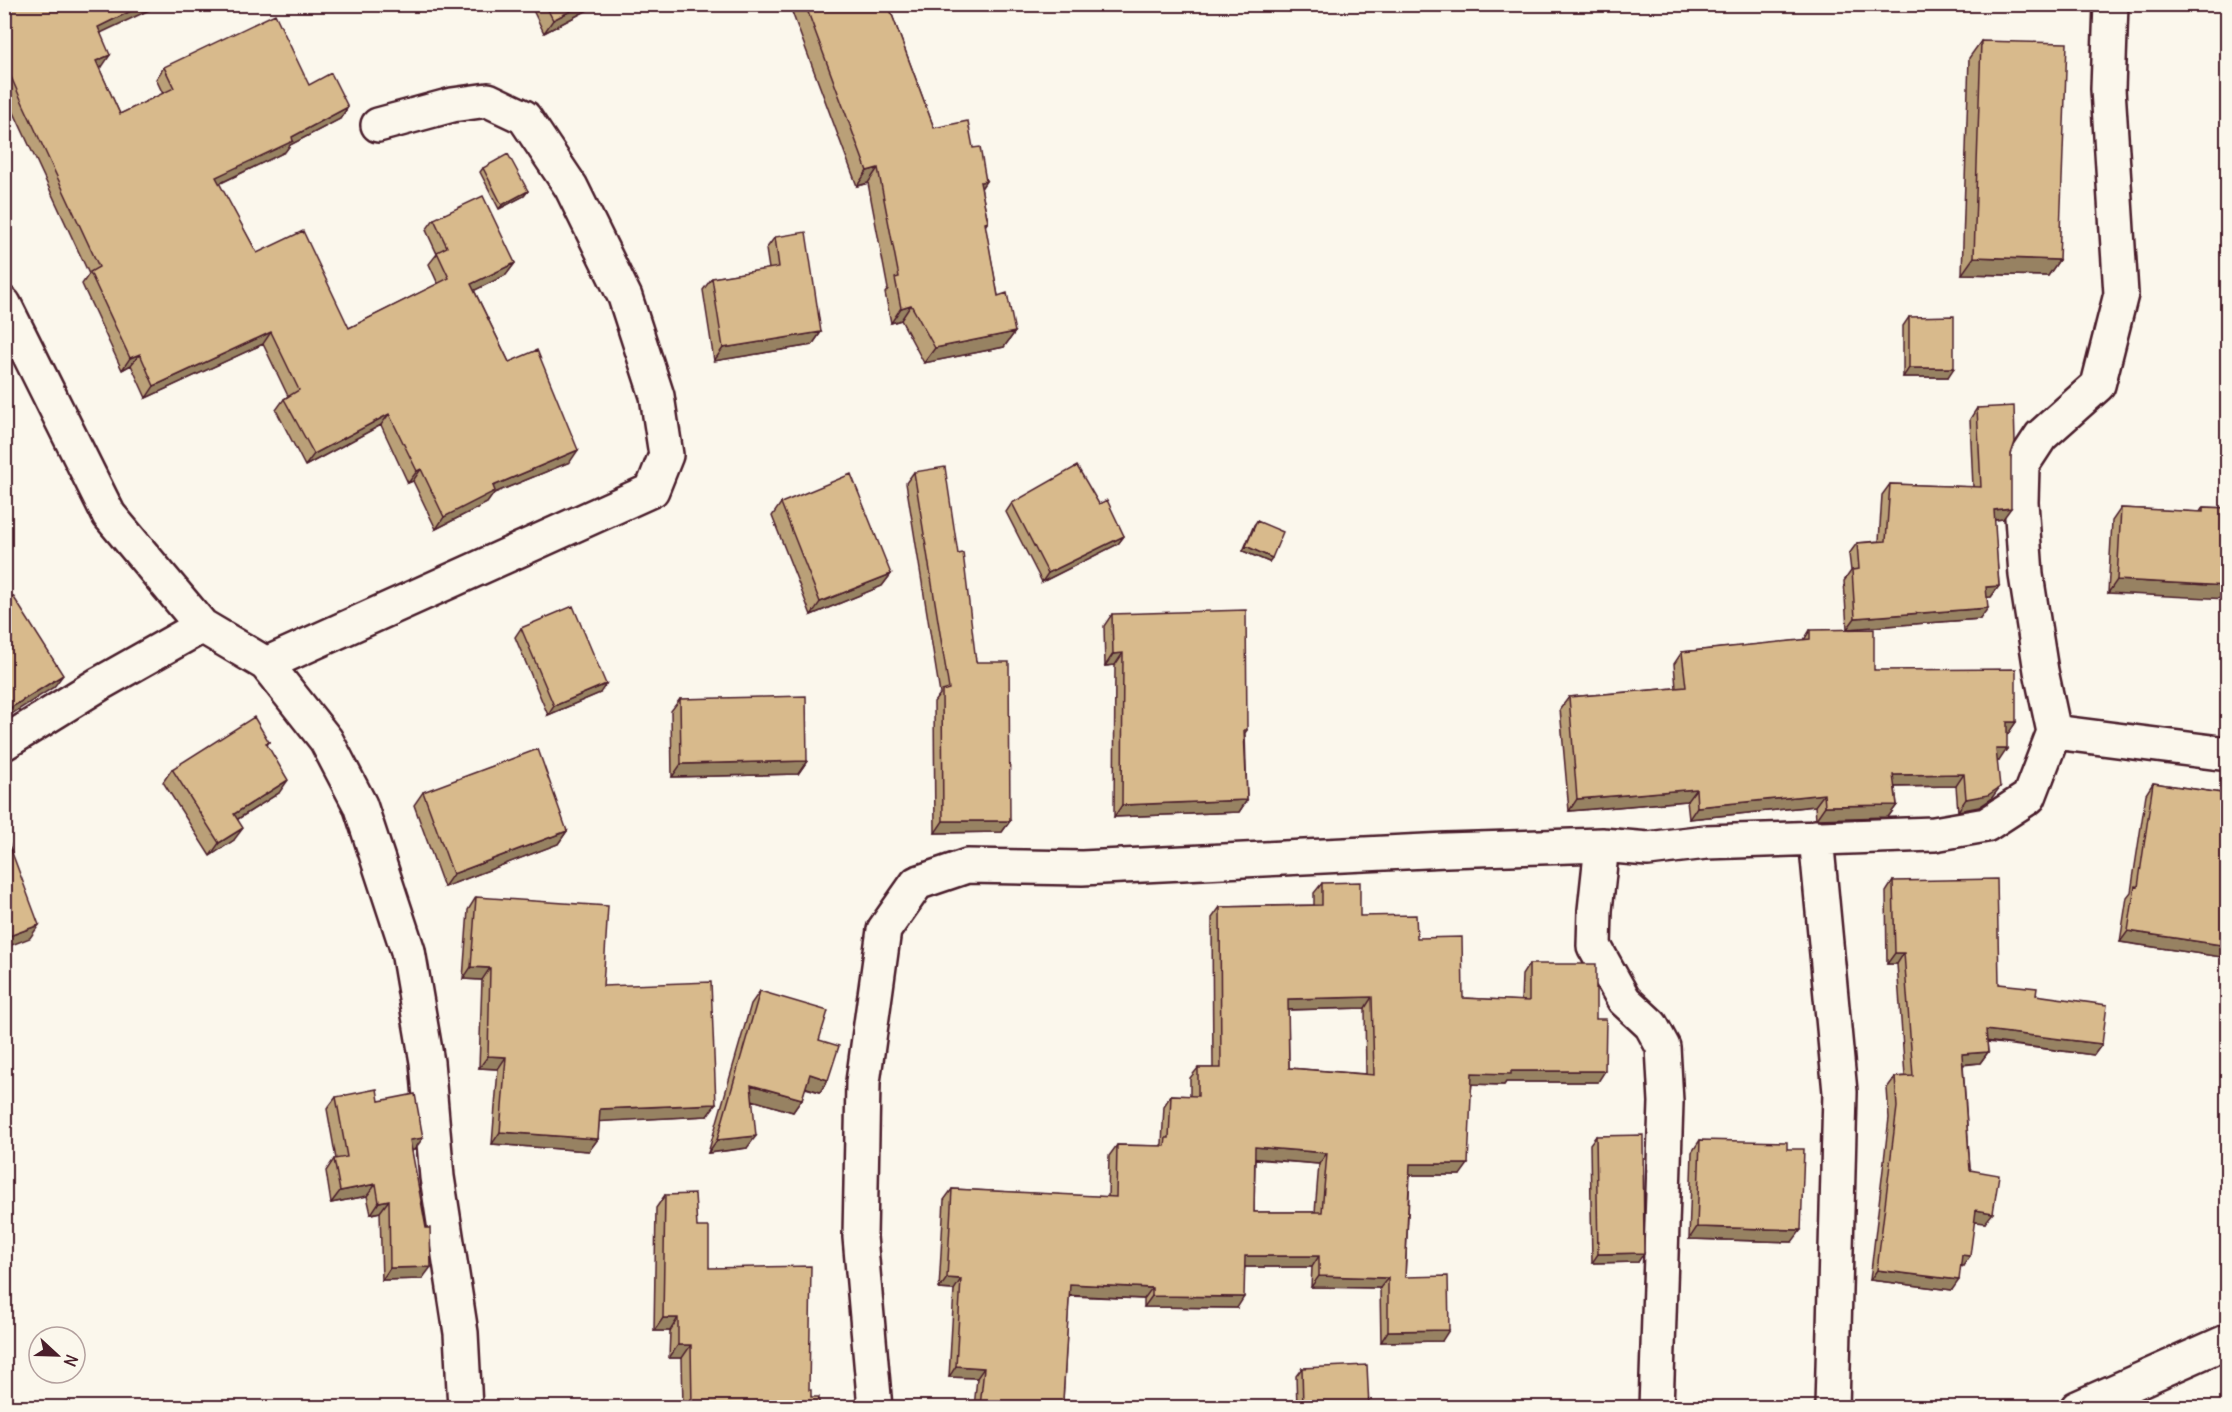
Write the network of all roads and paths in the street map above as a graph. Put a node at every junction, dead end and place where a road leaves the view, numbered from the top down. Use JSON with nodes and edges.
{"nodes":[{"id":1,"x":2111,"y":4,"type":"edge"},
{"id":2,"x":378,"y":125,"type":"dead end"},
{"id":3,"x":4,"y":304,"type":"edge"},
{"id":4,"x":202,"y":626,"type":"junction"},
{"id":5,"x":266,"y":663,"type":"junction"},
{"id":6,"x":2054,"y":732,"type":"junction"},
{"id":7,"x":4,"y":743,"type":"edge"},
{"id":8,"x":2228,"y":754,"type":"edge"},
{"id":9,"x":1816,"y":837,"type":"junction"},
{"id":10,"x":1602,"y":845,"type":"junction"},
{"id":11,"x":2228,"y":1341,"type":"edge"},
{"id":12,"x":465,"y":1407,"type":"edge"},
{"id":13,"x":875,"y":1407,"type":"edge"},
{"id":14,"x":1656,"y":1407,"type":"edge"},
{"id":15,"x":1832,"y":1407,"type":"edge"},
{"id":16,"x":2077,"y":1407,"type":"edge"}],
"edges":[{"from":1,"to":6,"type":"street"},
{"from":2,"to":5,"type":"street"},
{"from":3,"to":4,"type":"street"},
{"from":4,"to":5,"type":"street"},
{"from":4,"to":7,"type":"street"},
{"from":5,"to":12,"type":"street"},
{"from":6,"to":8,"type":"street"},
{"from":6,"to":9,"type":"street"},
{"from":9,"to":10,"type":"street"},
{"from":9,"to":15,"type":"street"},
{"from":10,"to":13,"type":"street"},
{"from":10,"to":14,"type":"street"},
{"from":11,"to":16,"type":"street"}]}
